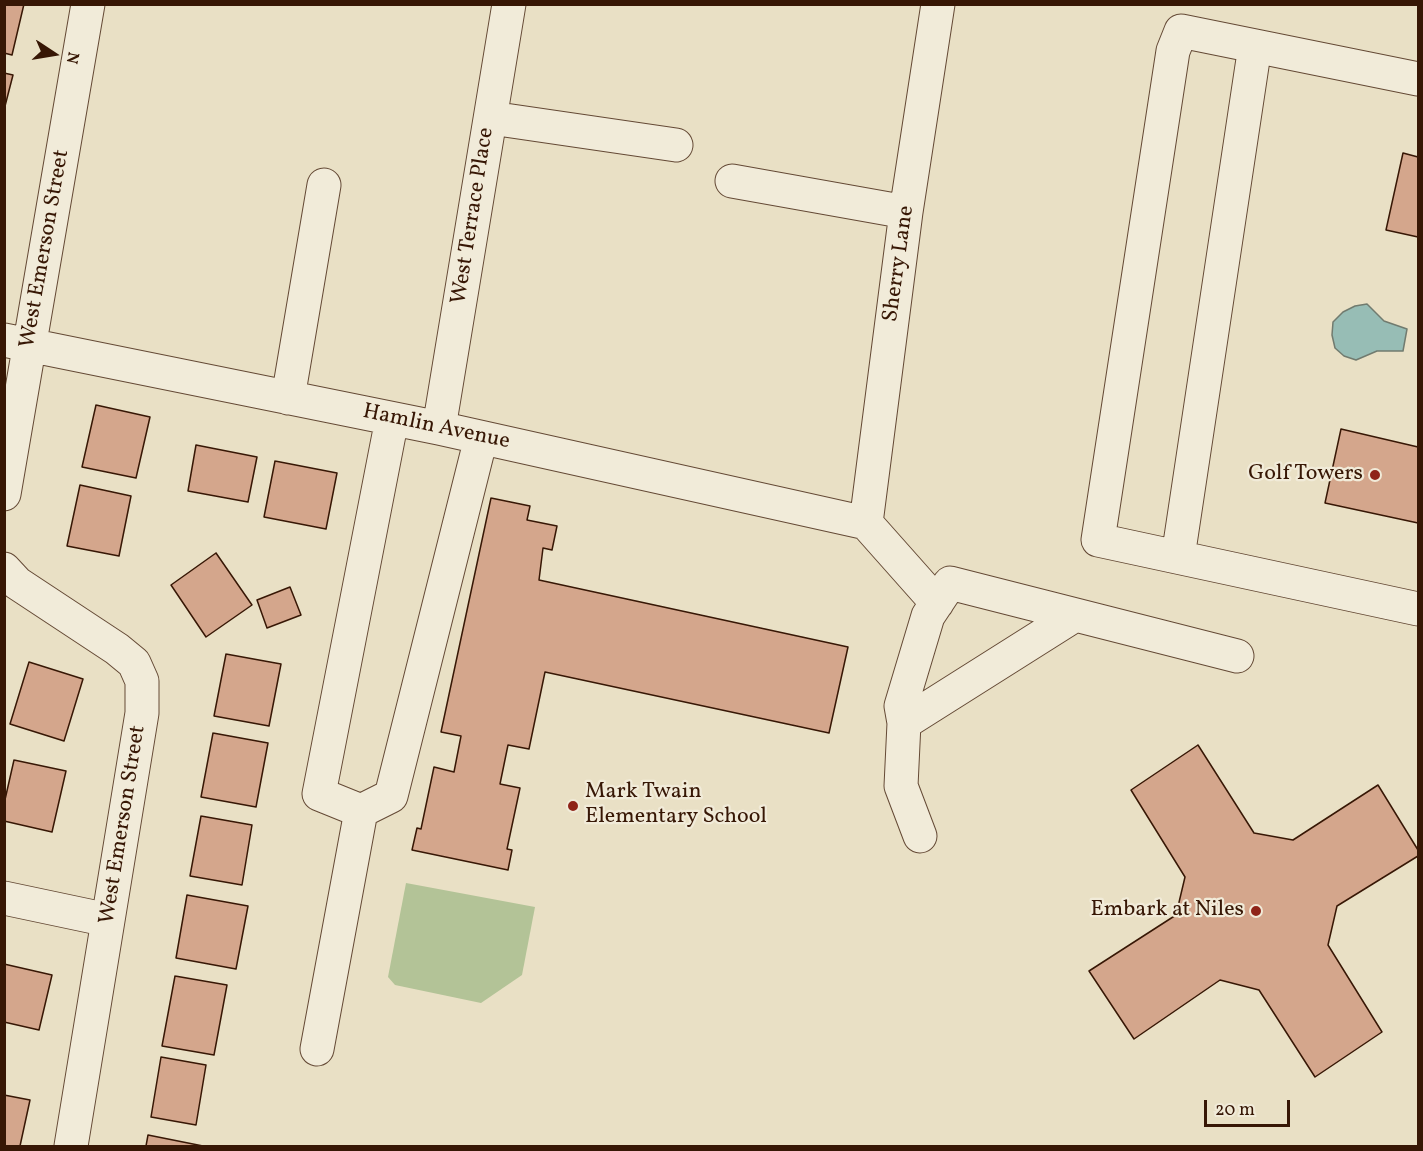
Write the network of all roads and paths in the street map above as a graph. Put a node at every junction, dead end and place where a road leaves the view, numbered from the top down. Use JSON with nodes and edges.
{"nodes":[{"id":1,"x":88,"y":4,"type":"edge"},
{"id":2,"x":509,"y":4,"type":"edge"},
{"id":3,"x":938,"y":4,"type":"edge"},
{"id":4,"x":1256,"y":46,"type":"junction"},
{"id":5,"x":1419,"y":79,"type":"edge"},
{"id":6,"x":490,"y":118,"type":"junction"},
{"id":7,"x":676,"y":145,"type":"dead end"},
{"id":8,"x":732,"y":181,"type":"dead end"},
{"id":9,"x":324,"y":185,"type":"dead end"},
{"id":10,"x":906,"y":212,"type":"junction"},
{"id":11,"x":17,"y":343,"type":"edge"},
{"id":12,"x":288,"y":398,"type":"junction"},
{"id":13,"x":392,"y":419,"type":"junction"},
{"id":14,"x":439,"y":428,"type":"junction"},
{"id":15,"x":481,"y":438,"type":"junction"},
{"id":16,"x":4,"y":494,"type":"edge"},
{"id":17,"x":866,"y":523,"type":"junction"},
{"id":18,"x":1178,"y":557,"type":"junction"},
{"id":19,"x":4,"y":569,"type":"edge"},
{"id":20,"x":937,"y":603,"type":"junction"},
{"id":21,"x":1419,"y":609,"type":"edge"},
{"id":22,"x":1075,"y":615,"type":"junction"},
{"id":23,"x":1237,"y":657,"type":"dead end"},
{"id":24,"x":904,"y":723,"type":"junction"},
{"id":25,"x":361,"y":811,"type":"junction"},
{"id":26,"x":920,"y":836,"type":"dead end"},
{"id":27,"x":4,"y":898,"type":"edge"},
{"id":28,"x":108,"y":920,"type":"junction"},
{"id":29,"x":316,"y":1049,"type":"dead end"},
{"id":30,"x":71,"y":1146,"type":"edge"}],
"edges":[{"from":1,"to":11,"type":"street","name":"West Emerson Street"},
{"from":2,"to":6,"type":"street","name":"West Terrace Place"},
{"from":3,"to":10,"type":"street","name":"Sherry Lane"},
{"from":4,"to":5,"type":"street"},
{"from":4,"to":18,"type":"street"},
{"from":4,"to":18,"type":"street"},
{"from":6,"to":7,"type":"street"},
{"from":6,"to":14,"type":"street","name":"West Terrace Place"},
{"from":8,"to":10,"type":"street"},
{"from":9,"to":12,"type":"street"},
{"from":10,"to":17,"type":"street","name":"Sherry Lane"},
{"from":11,"to":12,"type":"street","name":"Hamlin Avenue"},
{"from":11,"to":16,"type":"street","name":"West Emerson Street"},
{"from":12,"to":13,"type":"street","name":"Hamlin Avenue"},
{"from":13,"to":14,"type":"street","name":"Hamlin Avenue"},
{"from":13,"to":25,"type":"street"},
{"from":14,"to":15,"type":"street","name":"Hamlin Avenue"},
{"from":15,"to":17,"type":"street","name":"Hamlin Avenue"},
{"from":15,"to":25,"type":"street"},
{"from":17,"to":20,"type":"street"},
{"from":18,"to":21,"type":"street"},
{"from":19,"to":28,"type":"street","name":"West Emerson Street"},
{"from":20,"to":22,"type":"street"},
{"from":20,"to":24,"type":"street"},
{"from":22,"to":23,"type":"street"},
{"from":22,"to":24,"type":"street"},
{"from":24,"to":26,"type":"street"},
{"from":25,"to":29,"type":"street"},
{"from":27,"to":28,"type":"street"},
{"from":28,"to":30,"type":"street","name":"West Emerson Street"}]}
